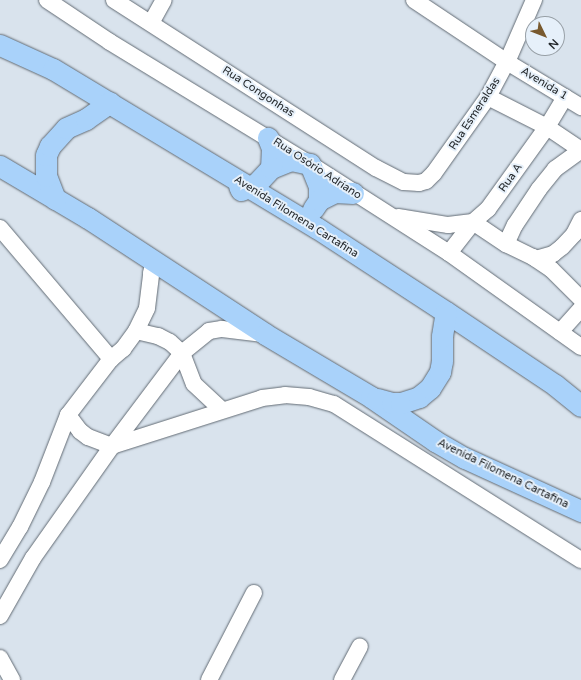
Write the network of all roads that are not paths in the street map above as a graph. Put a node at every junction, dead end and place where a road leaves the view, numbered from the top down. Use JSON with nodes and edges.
{"nodes":[{"id":1,"x":47,"y":0,"type":"edge"},
{"id":2,"x":114,"y":0,"type":"edge"},
{"id":3,"x":164,"y":0,"type":"edge"},
{"id":4,"x":414,"y":0,"type":"edge"},
{"id":5,"x":534,"y":0,"type":"edge"},
{"id":6,"x":151,"y":23,"type":"junction"},
{"id":7,"x":0,"y":45,"type":"edge"},
{"id":8,"x":507,"y":62,"type":"junction"},
{"id":9,"x":488,"y":97,"type":"junction"},
{"id":10,"x":566,"y":97,"type":"junction"},
{"id":11,"x":110,"y":102,"type":"junction"},
{"id":12,"x":581,"y":107,"type":"edge"},
{"id":13,"x":548,"y":127,"type":"junction"},
{"id":14,"x":268,"y":138,"type":"junction"},
{"id":15,"x":581,"y":150,"type":"edge"},
{"id":16,"x":310,"y":164,"type":"junction"},
{"id":17,"x":0,"y":166,"type":"edge"},
{"id":18,"x":271,"y":168,"type":"junction"},
{"id":19,"x":236,"y":179,"type":"junction"},
{"id":20,"x":404,"y":182,"type":"joint"},
{"id":21,"x":353,"y":193,"type":"junction"},
{"id":22,"x":55,"y":199,"type":"junction"},
{"id":23,"x":319,"y":200,"type":"junction"},
{"id":24,"x":389,"y":216,"type":"junction"},
{"id":25,"x":581,"y":220,"type":"edge"},
{"id":26,"x":473,"y":222,"type":"junction"},
{"id":27,"x":0,"y":228,"type":"edge"},
{"id":28,"x":317,"y":228,"type":"junction"},
{"id":29,"x":506,"y":244,"type":"junction"},
{"id":30,"x":449,"y":253,"type":"junction"},
{"id":31,"x":536,"y":259,"type":"junction"},
{"id":32,"x":154,"y":261,"type":"junction"},
{"id":33,"x":581,"y":299,"type":"edge"},
{"id":34,"x":581,"y":309,"type":"edge"},
{"id":35,"x":446,"y":312,"type":"junction"},
{"id":36,"x":136,"y":331,"type":"junction"},
{"id":37,"x":560,"y":332,"type":"junction"},
{"id":38,"x":265,"y":334,"type":"junction"},
{"id":39,"x":581,"y":347,"type":"edge"},
{"id":40,"x":182,"y":353,"type":"junction"},
{"id":41,"x":110,"y":359,"type":"junction"},
{"id":42,"x":371,"y":397,"type":"junction"},
{"id":43,"x":581,"y":406,"type":"edge"},
{"id":44,"x":222,"y":410,"type":"junction"},
{"id":45,"x":68,"y":415,"type":"junction"},
{"id":46,"x":112,"y":446,"type":"junction"},
{"id":47,"x":581,"y":511,"type":"edge"},
{"id":48,"x":0,"y":560,"type":"edge"},
{"id":49,"x":581,"y":560,"type":"edge"},
{"id":50,"x":254,"y":593,"type":"dead end"},
{"id":51,"x":0,"y":616,"type":"edge"},
{"id":52,"x":360,"y":646,"type":"dead end"},
{"id":53,"x":209,"y":680,"type":"edge"},
{"id":54,"x":342,"y":680,"type":"edge"}],
"edges":[{"from":1,"to":14,"type":"street","name":"Rua Osório Adriano"},
{"from":2,"to":6,"type":"street","name":"Rua Congonhas"},
{"from":3,"to":6,"type":"street"},
{"from":4,"to":8,"type":"street","name":"Avenida 1"},
{"from":5,"to":8,"type":"street","name":"Rua Esmeraldas"},
{"from":6,"to":20,"type":"street","name":"Rua Congonhas"},
{"from":7,"to":11,"type":"main road","name":"Avenida Filomena Cartafina"},
{"from":8,"to":9,"type":"street","name":"Rua Esmeraldas"},
{"from":8,"to":10,"type":"street","name":"Avenida 1"},
{"from":9,"to":13,"type":"street"},
{"from":9,"to":20,"type":"street","name":"Rua Esmeraldas"},
{"from":10,"to":12,"type":"street","name":"Avenida 1"},
{"from":10,"to":13,"type":"street","name":"Rua A"},
{"from":11,"to":19,"type":"main road","name":"Avenida Filomena Cartafina"},
{"from":11,"to":22,"type":"main road"},
{"from":13,"to":15,"type":"street"},
{"from":13,"to":26,"type":"street","name":"Rua A"},
{"from":14,"to":16,"type":"street","name":"Rua Osório Adriano"},
{"from":14,"to":18,"type":"main road"},
{"from":15,"to":29,"type":"street"},
{"from":16,"to":18,"type":"main road"},
{"from":16,"to":21,"type":"street","name":"Rua Osório Adriano"},
{"from":16,"to":23,"type":"main road"},
{"from":17,"to":22,"type":"main road","name":"Avenida Filomena Cartafina"},
{"from":18,"to":19,"type":"main road"},
{"from":19,"to":28,"type":"main road","name":"Avenida Filomena Cartafina"},
{"from":21,"to":23,"type":"main road"},
{"from":21,"to":24,"type":"street","name":"Rua Osório Adriano"},
{"from":22,"to":32,"type":"main road","name":"Avenida Filomena Cartafina"},
{"from":23,"to":28,"type":"main road"},
{"from":24,"to":26,"type":"street"},
{"from":24,"to":30,"type":"street","name":"Rua Osório Adriano"},
{"from":25,"to":31,"type":"street"},
{"from":26,"to":29,"type":"street"},
{"from":26,"to":30,"type":"street","name":"Rua A"},
{"from":27,"to":41,"type":"street"},
{"from":28,"to":35,"type":"main road","name":"Avenida Filomena Cartafina"},
{"from":29,"to":31,"type":"street"},
{"from":30,"to":37,"type":"street","name":"Rua Osório Adriano"},
{"from":31,"to":33,"type":"street"},
{"from":32,"to":36,"type":"street"},
{"from":32,"to":38,"type":"main road","name":"Avenida Filomena Cartafina"},
{"from":34,"to":37,"type":"street"},
{"from":35,"to":42,"type":"main road"},
{"from":35,"to":43,"type":"main road","name":"Avenida Filomena Cartafina"},
{"from":36,"to":40,"type":"street"},
{"from":36,"to":41,"type":"street"},
{"from":37,"to":39,"type":"street","name":"Rua Osório Adriano"},
{"from":38,"to":40,"type":"street"},
{"from":38,"to":42,"type":"main road","name":"Avenida Filomena Cartafina"},
{"from":40,"to":44,"type":"street"},
{"from":40,"to":46,"type":"street"},
{"from":41,"to":45,"type":"street"},
{"from":42,"to":47,"type":"main road","name":"Avenida Filomena Cartafina"},
{"from":44,"to":46,"type":"street"},
{"from":44,"to":49,"type":"street"},
{"from":45,"to":46,"type":"street"},
{"from":45,"to":48,"type":"street"},
{"from":46,"to":51,"type":"street"},
{"from":50,"to":53,"type":"street"},
{"from":52,"to":54,"type":"street"}]}
